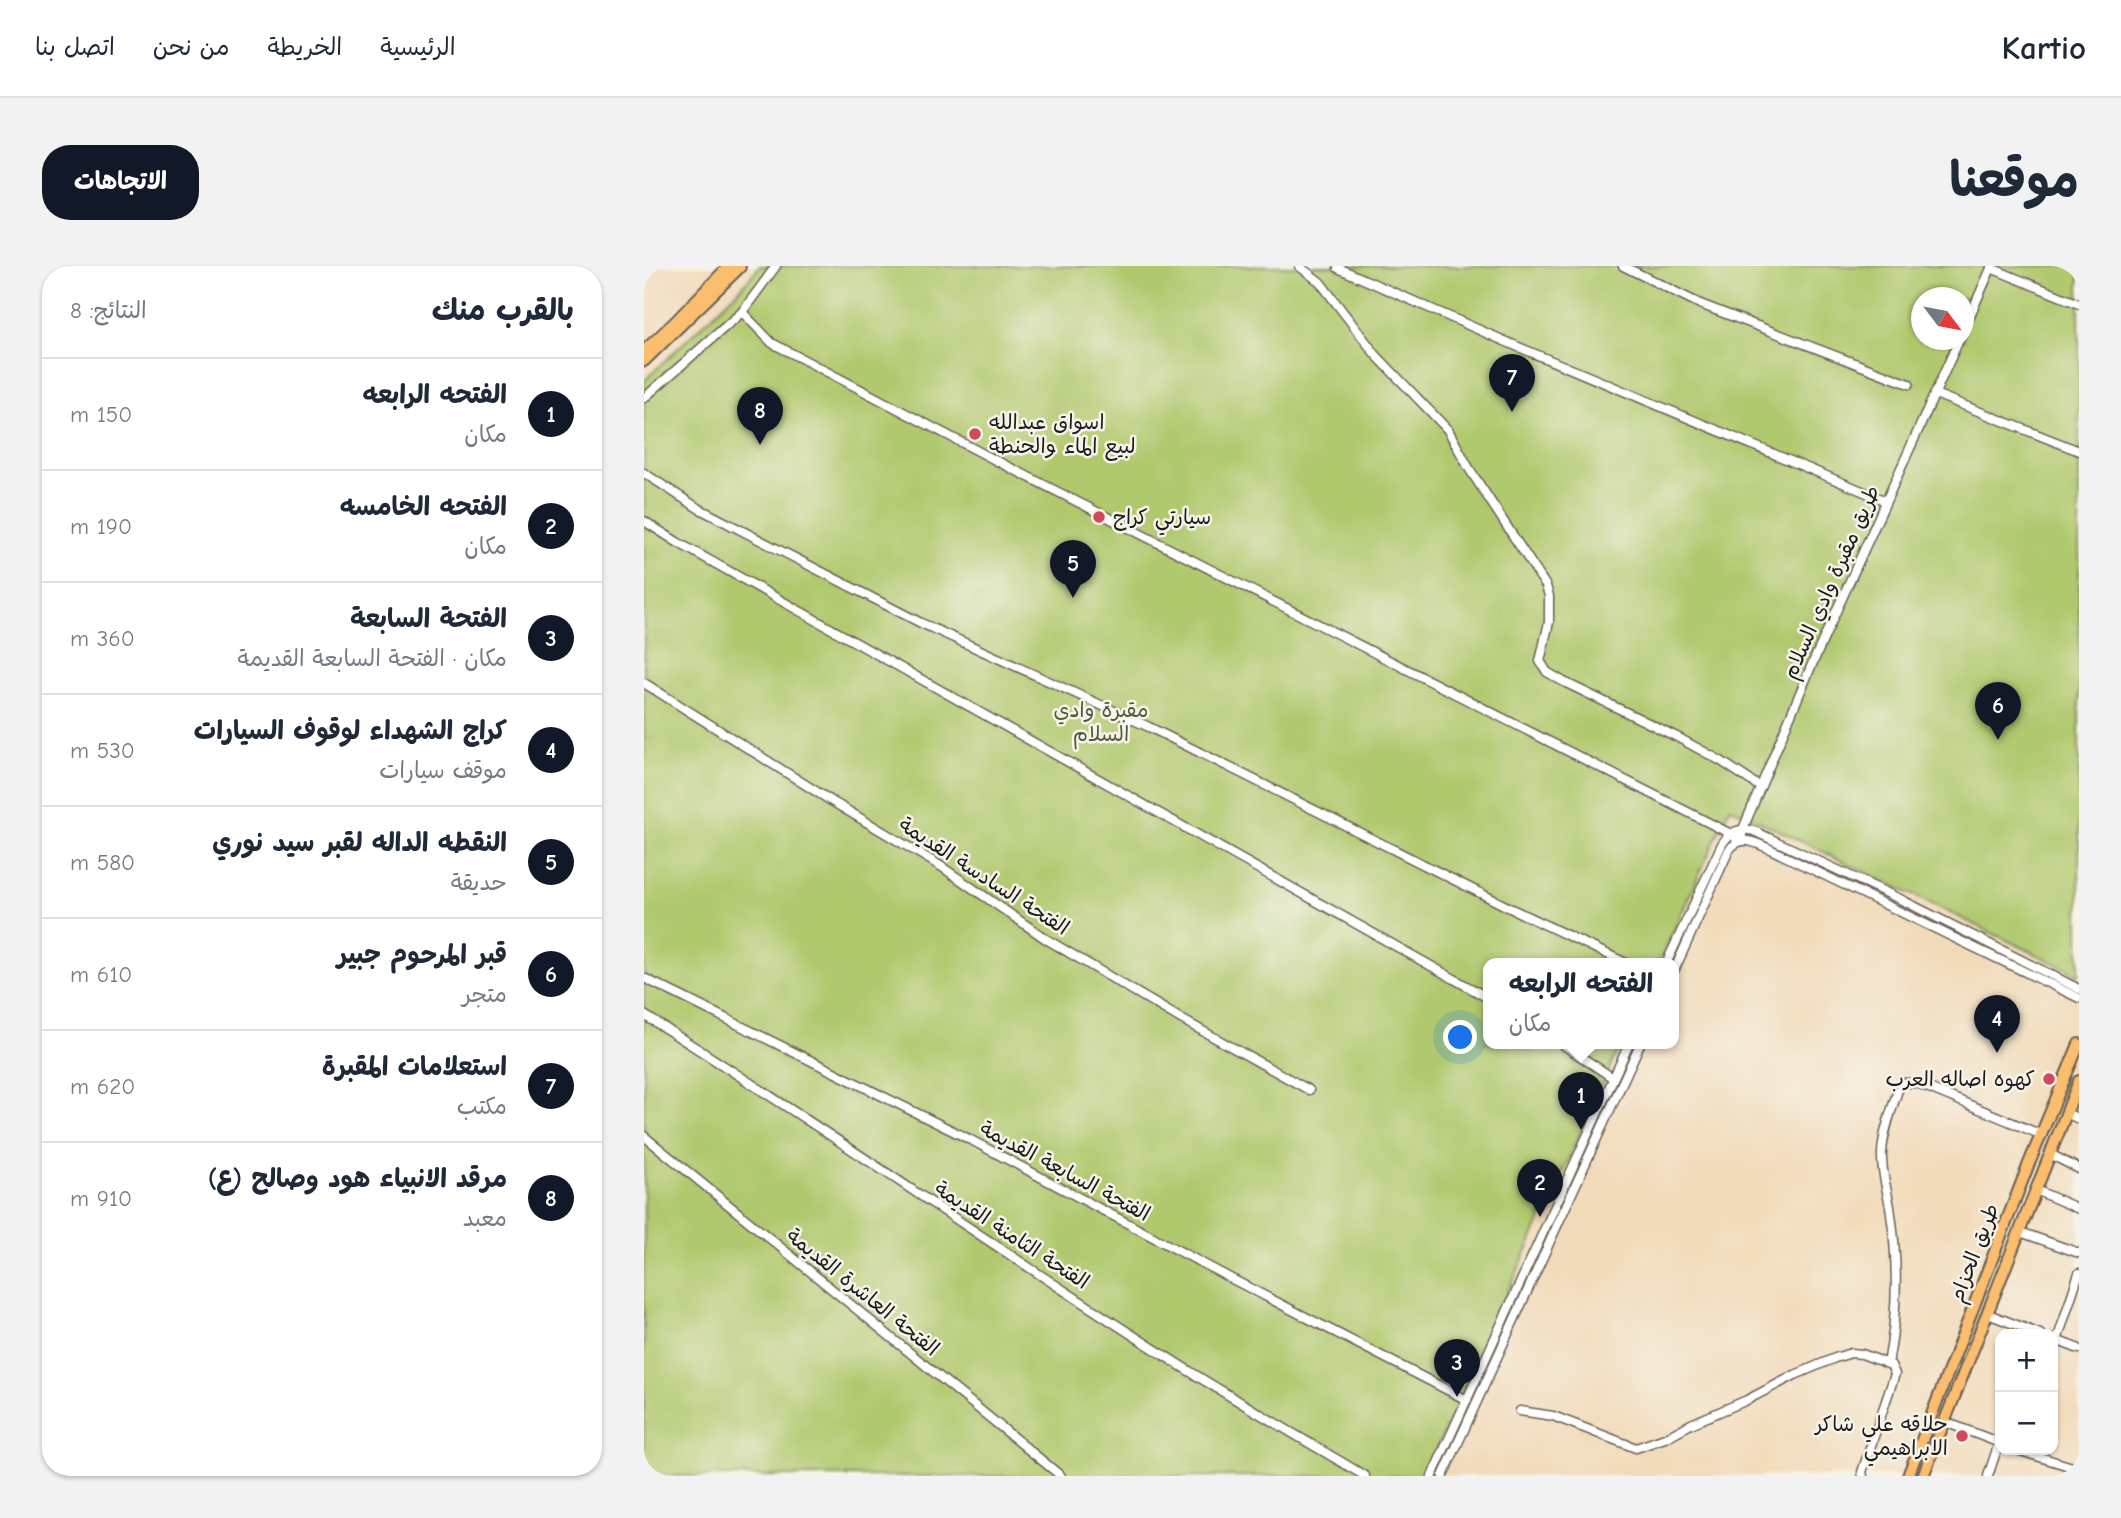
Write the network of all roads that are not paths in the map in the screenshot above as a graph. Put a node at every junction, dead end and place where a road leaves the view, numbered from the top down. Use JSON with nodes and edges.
{"nodes":[{"id":1,"x":729,"y":266,"type":"edge"},
{"id":2,"x":776,"y":266,"type":"edge"},
{"id":3,"x":1299,"y":266,"type":"edge"},
{"id":4,"x":1623,"y":266,"type":"edge"},
{"id":5,"x":740,"y":267,"type":"edge"},
{"id":6,"x":1992,"y":267,"type":"edge"},
{"id":7,"x":1338,"y":268,"type":"dead end"},
{"id":8,"x":2079,"y":304,"type":"edge"},
{"id":9,"x":1974,"y":307,"type":"edge"},
{"id":10,"x":742,"y":312,"type":"junction"},
{"id":11,"x":1955,"y":350,"type":"edge"},
{"id":12,"x":644,"y":351,"type":"edge"},
{"id":13,"x":644,"y":361,"type":"edge"},
{"id":14,"x":1909,"y":384,"type":"dead end"},
{"id":15,"x":1935,"y":394,"type":"junction"},
{"id":16,"x":644,"y":398,"type":"edge"},
{"id":17,"x":2079,"y":451,"type":"edge"},
{"id":18,"x":644,"y":473,"type":"edge"},
{"id":19,"x":1886,"y":501,"type":"junction"},
{"id":20,"x":644,"y":521,"type":"edge"},
{"id":21,"x":644,"y":683,"type":"edge"},
{"id":22,"x":1760,"y":787,"type":"junction"},
{"id":23,"x":1743,"y":829,"type":"junction"},
{"id":24,"x":1731,"y":834,"type":"junction"},
{"id":25,"x":1740,"y":841,"type":"junction"},
{"id":26,"x":1902,"y":900,"type":"junction"},
{"id":27,"x":1915,"y":906,"type":"junction"},
{"id":28,"x":1897,"y":909,"type":"junction"},
{"id":29,"x":1910,"y":915,"type":"junction"},
{"id":30,"x":1615,"y":958,"type":"edge"},
{"id":31,"x":1669,"y":958,"type":"edge"},
{"id":32,"x":1679,"y":960,"type":"edge"},
{"id":33,"x":644,"y":978,"type":"edge"},
{"id":34,"x":2079,"y":989,"type":"edge"},
{"id":35,"x":1483,"y":995,"type":"edge"},
{"id":36,"x":2079,"y":998,"type":"edge"},
{"id":37,"x":644,"y":1015,"type":"edge"},
{"id":38,"x":2079,"y":1044,"type":"edge"},
{"id":39,"x":1570,"y":1049,"type":"edge"},
{"id":40,"x":1626,"y":1049,"type":"edge"},
{"id":41,"x":1637,"y":1049,"type":"edge"},
{"id":42,"x":1620,"y":1062,"type":"junction"},
{"id":43,"x":1630,"y":1065,"type":"junction"},
{"id":44,"x":1613,"y":1078,"type":"junction"},
{"id":45,"x":2079,"y":1081,"type":"edge"},
{"id":46,"x":1310,"y":1090,"type":"dead end"},
{"id":47,"x":2066,"y":1113,"type":"junction"},
{"id":48,"x":2079,"y":1119,"type":"edge"},
{"id":49,"x":2042,"y":1135,"type":"junction"},
{"id":50,"x":644,"y":1136,"type":"edge"},
{"id":51,"x":2050,"y":1154,"type":"junction"},
{"id":52,"x":2079,"y":1168,"type":"edge"},
{"id":53,"x":2036,"y":1190,"type":"junction"},
{"id":54,"x":2079,"y":1209,"type":"edge"},
{"id":55,"x":1545,"y":1227,"type":"junction"},
{"id":56,"x":1555,"y":1232,"type":"junction"},
{"id":57,"x":2020,"y":1232,"type":"junction"},
{"id":58,"x":1536,"y":1248,"type":"junction"},
{"id":59,"x":1546,"y":1251,"type":"junction"},
{"id":60,"x":2079,"y":1253,"type":"edge"},
{"id":61,"x":1990,"y":1265,"type":"junction"},
{"id":62,"x":2079,"y":1273,"type":"edge"},
{"id":63,"x":2004,"y":1274,"type":"junction"},
{"id":64,"x":1978,"y":1294,"type":"junction"},
{"id":65,"x":1994,"y":1297,"type":"junction"},
{"id":66,"x":1988,"y":1314,"type":"junction"},
{"id":67,"x":2026,"y":1329,"type":"edge"},
{"id":68,"x":2058,"y":1332,"type":"edge"},
{"id":69,"x":2058,"y":1341,"type":"edge"},
{"id":70,"x":2079,"y":1349,"type":"edge"},
{"id":71,"x":1888,"y":1364,"type":"junction"},
{"id":72,"x":1467,"y":1400,"type":"junction"},
{"id":73,"x":1520,"y":1411,"type":"dead end"},
{"id":74,"x":1945,"y":1422,"type":"junction"},
{"id":75,"x":1995,"y":1440,"type":"edge"},
{"id":76,"x":1995,"y":1455,"type":"edge"},
{"id":77,"x":2033,"y":1455,"type":"edge"},
{"id":78,"x":2079,"y":1470,"type":"edge"},
{"id":79,"x":1910,"y":1472,"type":"edge"},
{"id":80,"x":1924,"y":1475,"type":"edge"},
{"id":81,"x":1061,"y":1476,"type":"edge"},
{"id":82,"x":1365,"y":1476,"type":"edge"},
{"id":83,"x":1432,"y":1476,"type":"edge"},
{"id":84,"x":1443,"y":1476,"type":"edge"},
{"id":85,"x":1863,"y":1476,"type":"edge"},
{"id":86,"x":1988,"y":1476,"type":"edge"},
{"id":87,"x":2077,"y":1476,"type":"edge"}],
"edges":[{"from":1,"to":12,"type":"main road"},
{"from":2,"to":10,"type":"street"},
{"from":3,"to":22,"type":"street"},
{"from":4,"to":14,"type":"street"},
{"from":5,"to":13,"type":"main road"},
{"from":6,"to":8,"type":"street"},
{"from":6,"to":9,"type":"street"},
{"from":7,"to":19,"type":"street"},
{"from":10,"to":16,"type":"street"},
{"from":10,"to":24,"type":"street"},
{"from":11,"to":15,"type":"street","name":"طريق مقبرة وادي السلام"},
{"from":15,"to":17,"type":"street"},
{"from":15,"to":19,"type":"street","name":"طريق مقبرة وادي السلام"},
{"from":18,"to":30,"type":"street"},
{"from":19,"to":22,"type":"street","name":"طريق مقبرة وادي السلام"},
{"from":20,"to":35,"type":"street"},
{"from":21,"to":46,"type":"street","name":"الفتحة السادسة القديمة"},
{"from":22,"to":23,"type":"street","name":"طريق مقبرة وادي السلام"},
{"from":23,"to":24,"type":"street"},
{"from":23,"to":25,"type":"street","name":"طريق مقبرة وادي السلام"},
{"from":23,"to":26,"type":"street"},
{"from":24,"to":25,"type":"street"},
{"from":24,"to":31,"type":"street"},
{"from":25,"to":28,"type":"street"},
{"from":25,"to":32,"type":"street"},
{"from":26,"to":27,"type":"street"},
{"from":26,"to":28,"type":"street"},
{"from":27,"to":29,"type":"street"},
{"from":27,"to":34,"type":"street"},
{"from":28,"to":29,"type":"street"},
{"from":29,"to":36,"type":"street"},
{"from":33,"to":72,"type":"street","name":"الفتحة السابعة القديمة"},
{"from":37,"to":82,"type":"street","name":"الفتحة الثامنة القديمة"},
{"from":38,"to":49,"type":"main road","name":"طريق الحزام"},
{"from":39,"to":44,"type":"street"},
{"from":40,"to":42,"type":"street"},
{"from":41,"to":43,"type":"street"},
{"from":42,"to":43,"type":"street"},
{"from":42,"to":44,"type":"street"},
{"from":43,"to":56,"type":"street"},
{"from":44,"to":55,"type":"street"},
{"from":45,"to":47,"type":"main road","name":"طريق الحزام"},
{"from":47,"to":48,"type":"street"},
{"from":47,"to":51,"type":"main road","name":"طريق الحزام"},
{"from":49,"to":61,"type":"main road","name":"طريق الحزام"},
{"from":49,"to":71,"type":"street"},
{"from":50,"to":81,"type":"street","name":"الفتحة العاشرة القديمة"},
{"from":51,"to":52,"type":"street"},
{"from":51,"to":53,"type":"main road","name":"طريق الحزام"},
{"from":53,"to":54,"type":"street"},
{"from":53,"to":57,"type":"main road","name":"طريق الحزام"},
{"from":55,"to":56,"type":"street"},
{"from":55,"to":58,"type":"street"},
{"from":56,"to":59,"type":"street"},
{"from":57,"to":60,"type":"street"},
{"from":57,"to":63,"type":"main road","name":"طريق الحزام"},
{"from":58,"to":59,"type":"street"},
{"from":58,"to":72,"type":"street"},
{"from":59,"to":84,"type":"street"},
{"from":61,"to":63,"type":"main road"},
{"from":61,"to":64,"type":"main road","name":"طريق الحزام"},
{"from":62,"to":68,"type":"street"},
{"from":63,"to":65,"type":"main road","name":"طريق الحزام"},
{"from":64,"to":65,"type":"main road"},
{"from":64,"to":79,"type":"main road","name":"طريق الحزام"},
{"from":65,"to":66,"type":"main road","name":"طريق الحزام"},
{"from":66,"to":67,"type":"street"},
{"from":66,"to":74,"type":"main road","name":"طريق الحزام"},
{"from":69,"to":70,"type":"street"},
{"from":71,"to":73,"type":"street"},
{"from":71,"to":85,"type":"street"},
{"from":72,"to":83,"type":"street"},
{"from":74,"to":75,"type":"street"},
{"from":74,"to":80,"type":"main road","name":"طريق الحزام"},
{"from":76,"to":86,"type":"street"},
{"from":77,"to":78,"type":"street"},
{"from":78,"to":87,"type":"street"},
{"from":79,"to":80,"type":"main road"}]}
